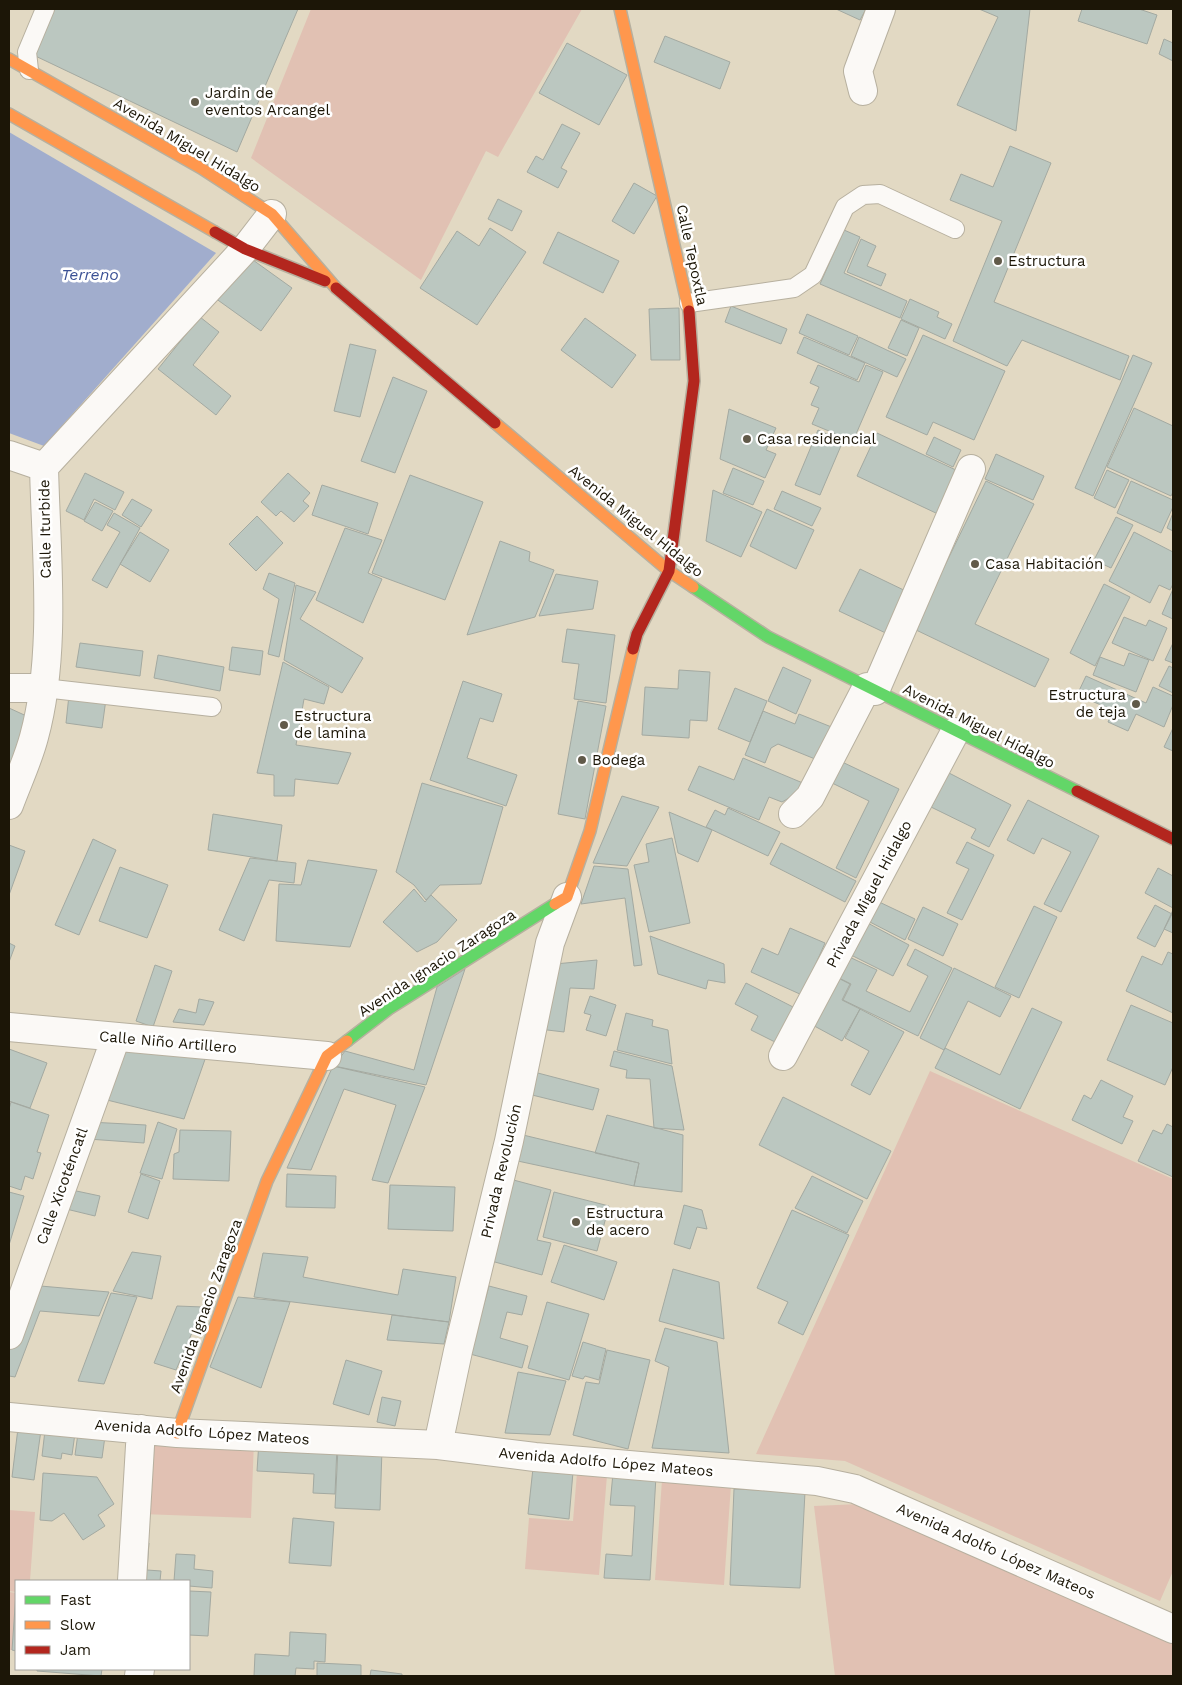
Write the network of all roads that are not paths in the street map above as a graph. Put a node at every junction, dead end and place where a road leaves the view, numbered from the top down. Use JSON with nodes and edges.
{"nodes":[{"id":1,"x":45,"y":9,"type":"edge"},
{"id":2,"x":620,"y":9,"type":"edge"},
{"id":3,"x":881,"y":9,"type":"edge"},
{"id":4,"x":9,"y":59,"type":"edge"},
{"id":5,"x":29,"y":70,"type":"junction"},
{"id":6,"x":864,"y":91,"type":"dead end"},
{"id":7,"x":9,"y":114,"type":"edge"},
{"id":8,"x":272,"y":214,"type":"junction"},
{"id":9,"x":955,"y":229,"type":"dead end"},
{"id":10,"x":245,"y":249,"type":"junction"},
{"id":11,"x":329,"y":282,"type":"junction"},
{"id":12,"x":689,"y":302,"type":"junction"},
{"id":13,"x":9,"y":455,"type":"edge"},
{"id":14,"x":44,"y":467,"type":"junction"},
{"id":15,"x":971,"y":469,"type":"dead end"},
{"id":16,"x":669,"y":571,"type":"junction"},
{"id":17,"x":9,"y":688,"type":"edge"},
{"id":18,"x":44,"y":688,"type":"junction"},
{"id":19,"x":871,"y":689,"type":"junction"},
{"id":20,"x":212,"y":708,"type":"dead end"},
{"id":21,"x":955,"y":732,"type":"junction"},
{"id":22,"x":9,"y":805,"type":"edge"},
{"id":23,"x":793,"y":814,"type":"dead end"},
{"id":24,"x":1173,"y":839,"type":"edge"},
{"id":25,"x":567,"y":897,"type":"junction"},
{"id":26,"x":9,"y":1026,"type":"edge"},
{"id":27,"x":116,"y":1038,"type":"junction"},
{"id":28,"x":327,"y":1056,"type":"junction"},
{"id":29,"x":784,"y":1056,"type":"dead end"},
{"id":30,"x":9,"y":1335,"type":"edge"},
{"id":31,"x":9,"y":1417,"type":"edge"},
{"id":32,"x":141,"y":1429,"type":"junction"},
{"id":33,"x":177,"y":1433,"type":"junction"},
{"id":34,"x":438,"y":1445,"type":"junction"},
{"id":35,"x":132,"y":1580,"type":"edge"},
{"id":36,"x":1173,"y":1629,"type":"edge"}],
"edges":[{"from":1,"to":5,"type":"lane"},
{"from":2,"to":12,"type":"main road","name":"Calle Tepoxtla"},
{"from":3,"to":6,"type":"street"},
{"from":4,"to":5,"type":"main road","name":"Avenida Miguel Hidalgo"},
{"from":5,"to":8,"type":"main road","name":"Avenida Miguel Hidalgo"},
{"from":7,"to":10,"type":"main road","name":"Avenida Miguel Hidalgo"},
{"from":8,"to":10,"type":"street","name":"Calle Iturbide"},
{"from":8,"to":11,"type":"main road","name":"Avenida Miguel Hidalgo"},
{"from":9,"to":12,"type":"lane"},
{"from":10,"to":11,"type":"main road","name":"Avenida Miguel Hidalgo"},
{"from":10,"to":14,"type":"street","name":"Calle Iturbide"},
{"from":11,"to":16,"type":"main road","name":"Avenida Miguel Hidalgo"},
{"from":12,"to":16,"type":"main road","name":"Calle Tepoxtla"},
{"from":13,"to":14,"type":"street"},
{"from":14,"to":18,"type":"street","name":"Calle Iturbide"},
{"from":15,"to":19,"type":"street"},
{"from":16,"to":19,"type":"main road","name":"Avenida Miguel Hidalgo"},
{"from":16,"to":25,"type":"main road"},
{"from":17,"to":18,"type":"street"},
{"from":18,"to":20,"type":"lane"},
{"from":18,"to":22,"type":"street","name":"Calle Iturbide"},
{"from":19,"to":21,"type":"main road","name":"Avenida Miguel Hidalgo"},
{"from":19,"to":23,"type":"street"},
{"from":21,"to":24,"type":"main road","name":"Avenida Miguel Hidalgo"},
{"from":21,"to":29,"type":"street","name":"Privada Miguel Hidalgo"},
{"from":25,"to":28,"type":"main road","name":"Avenida Ignacio Zaragoza"},
{"from":25,"to":34,"type":"street","name":"Privada Revolución"},
{"from":26,"to":27,"type":"street","name":"Calle Niño Artillero"},
{"from":27,"to":28,"type":"street","name":"Calle Niño Artillero"},
{"from":27,"to":30,"type":"street","name":"Calle Xicoténcatl"},
{"from":28,"to":33,"type":"main road","name":"Avenida Ignacio Zaragoza"},
{"from":31,"to":32,"type":"street","name":"Avenida Adolfo López Mateos"},
{"from":32,"to":33,"type":"street","name":"Avenida Adolfo López Mateos"},
{"from":32,"to":35,"type":"street"},
{"from":33,"to":34,"type":"street","name":"Avenida Adolfo López Mateos"},
{"from":34,"to":36,"type":"street","name":"Avenida Adolfo López Mateos"}]}
